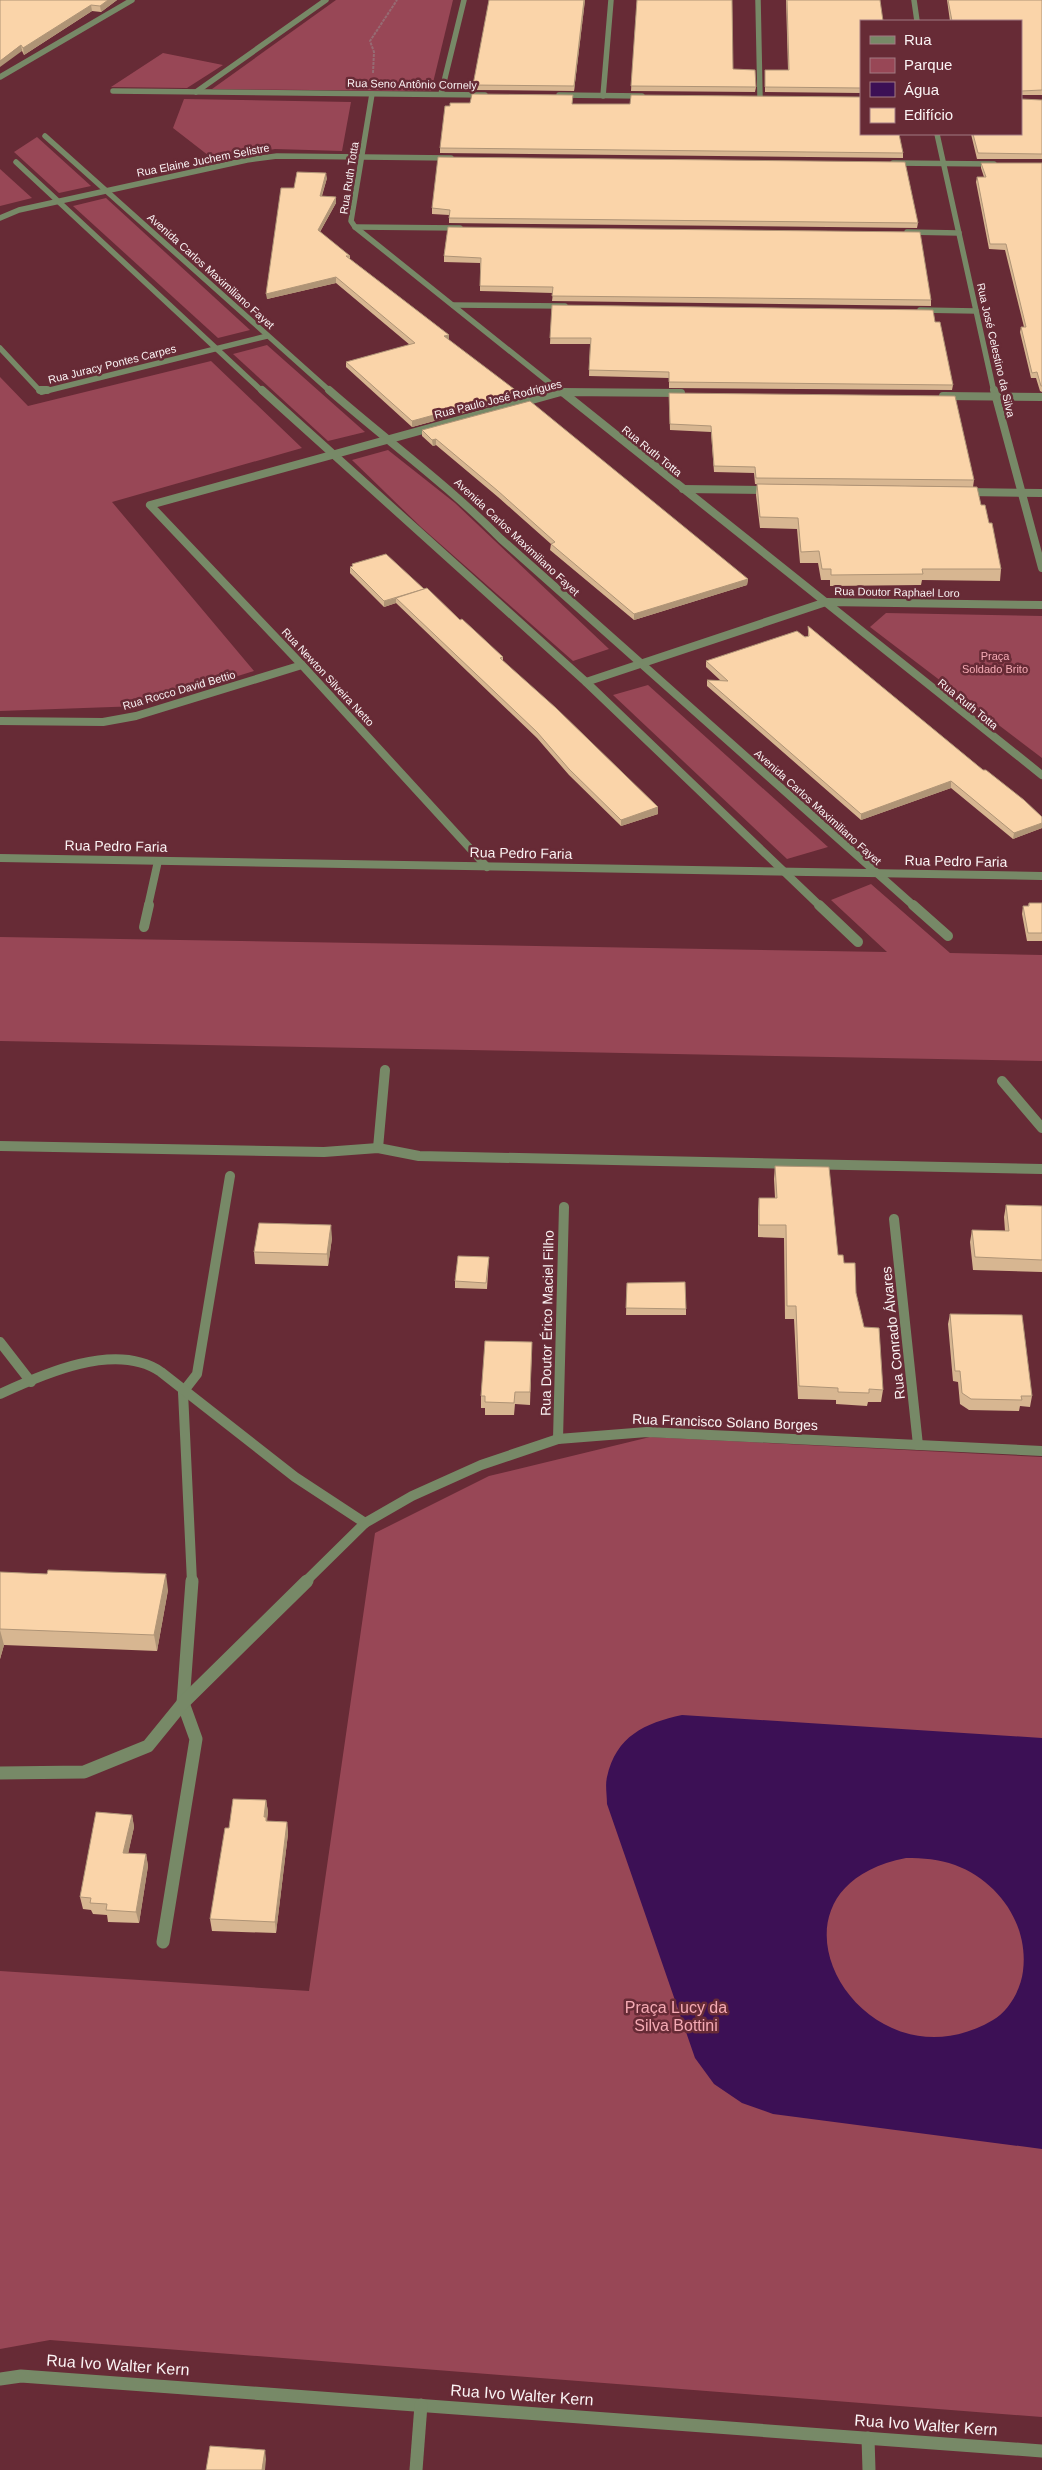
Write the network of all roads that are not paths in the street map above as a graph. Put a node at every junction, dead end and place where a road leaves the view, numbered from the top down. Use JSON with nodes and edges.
{"nodes":[{"id":1,"x":132,"y":0,"type":"edge"},
{"id":2,"x":326,"y":0,"type":"edge"},
{"id":3,"x":464,"y":0,"type":"edge"},
{"id":4,"x":611,"y":0,"type":"edge"},
{"id":5,"x":758,"y":0,"type":"edge"},
{"id":6,"x":914,"y":0,"type":"edge"},
{"id":7,"x":917,"y":20,"type":"edge"},
{"id":8,"x":0,"y":77,"type":"edge"},
{"id":9,"x":114,"y":91,"type":"dead end"},
{"id":10,"x":196,"y":92,"type":"junction"},
{"id":11,"x":372,"y":94,"type":"junction"},
{"id":12,"x":442,"y":94,"type":"junction"},
{"id":13,"x":489,"y":95,"type":"edge"},
{"id":14,"x":556,"y":95,"type":"edge"},
{"id":15,"x":603,"y":96,"type":"junction"},
{"id":16,"x":652,"y":96,"type":"edge"},
{"id":17,"x":750,"y":97,"type":"edge"},
{"id":18,"x":760,"y":97,"type":"junction"},
{"id":19,"x":769,"y":97,"type":"edge"},
{"id":20,"x":937,"y":135,"type":"edge"},
{"id":21,"x":45,"y":136,"type":"dead end"},
{"id":22,"x":362,"y":158,"type":"junction"},
{"id":23,"x":461,"y":159,"type":"edge"},
{"id":24,"x":16,"y":162,"type":"dead end"},
{"id":25,"x":884,"y":163,"type":"edge"},
{"id":26,"x":943,"y":163,"type":"junction"},
{"id":27,"x":1003,"y":164,"type":"edge"},
{"id":28,"x":105,"y":190,"type":"junction"},
{"id":29,"x":59,"y":201,"type":"junction"},
{"id":30,"x":0,"y":218,"type":"edge"},
{"id":31,"x":355,"y":227,"type":"junction"},
{"id":32,"x":464,"y":228,"type":"edge"},
{"id":33,"x":899,"y":232,"type":"edge"},
{"id":34,"x":959,"y":233,"type":"junction"},
{"id":35,"x":453,"y":305,"type":"junction"},
{"id":36,"x":572,"y":306,"type":"edge"},
{"id":37,"x":907,"y":310,"type":"edge"},
{"id":38,"x":976,"y":311,"type":"junction"},
{"id":39,"x":267,"y":336,"type":"junction"},
{"id":40,"x":0,"y":348,"type":"edge"},
{"id":41,"x":217,"y":348,"type":"junction"},
{"id":42,"x":561,"y":392,"type":"junction"},
{"id":43,"x":690,"y":393,"type":"edge"},
{"id":44,"x":936,"y":396,"type":"edge"},
{"id":45,"x":996,"y":397,"type":"junction"},
{"id":46,"x":1042,"y":397,"type":"edge"},
{"id":47,"x":385,"y":439,"type":"junction"},
{"id":48,"x":330,"y":454,"type":"junction"},
{"id":49,"x":683,"y":489,"type":"junction"},
{"id":50,"x":773,"y":490,"type":"edge"},
{"id":51,"x":962,"y":492,"type":"edge"},
{"id":52,"x":1022,"y":492,"type":"junction"},
{"id":53,"x":1042,"y":493,"type":"edge"},
{"id":54,"x":150,"y":505,"type":"joint"},
{"id":55,"x":1042,"y":568,"type":"edge"},
{"id":56,"x":826,"y":602,"type":"junction"},
{"id":57,"x":1042,"y":605,"type":"edge"},
{"id":58,"x":302,"y":665,"type":"junction"},
{"id":59,"x":642,"y":665,"type":"junction"},
{"id":60,"x":586,"y":682,"type":"junction"},
{"id":61,"x":0,"y":721,"type":"edge"},
{"id":62,"x":1042,"y":775,"type":"edge"},
{"id":63,"x":0,"y":858,"type":"edge"},
{"id":64,"x":158,"y":861,"type":"junction"},
{"id":65,"x":487,"y":866,"type":"junction"},
{"id":66,"x":784,"y":871,"type":"junction"},
{"id":67,"x":876,"y":873,"type":"junction"},
{"id":68,"x":1042,"y":876,"type":"edge"},
{"id":69,"x":144,"y":927,"type":"dead end"},
{"id":70,"x":948,"y":936,"type":"dead end"},
{"id":71,"x":858,"y":942,"type":"dead end"},
{"id":72,"x":385,"y":1070,"type":"dead end"},
{"id":73,"x":1002,"y":1081,"type":"dead end"},
{"id":74,"x":1042,"y":1128,"type":"edge"},
{"id":75,"x":0,"y":1146,"type":"edge"},
{"id":76,"x":378,"y":1148,"type":"junction"},
{"id":77,"x":1042,"y":1169,"type":"edge"},
{"id":78,"x":230,"y":1176,"type":"dead end"},
{"id":79,"x":564,"y":1207,"type":"dead end"},
{"id":80,"x":894,"y":1219,"type":"dead end"},
{"id":81,"x":0,"y":1342,"type":"edge"},
{"id":82,"x":31,"y":1382,"type":"junction"},
{"id":83,"x":183,"y":1392,"type":"junction"},
{"id":84,"x":0,"y":1394,"type":"edge"},
{"id":85,"x":558,"y":1439,"type":"junction"},
{"id":86,"x":918,"y":1445,"type":"junction"},
{"id":87,"x":1042,"y":1451,"type":"edge"},
{"id":88,"x":365,"y":1522,"type":"junction"},
{"id":89,"x":183,"y":1703,"type":"junction"},
{"id":90,"x":0,"y":1773,"type":"edge"},
{"id":91,"x":163,"y":1942,"type":"dead end"},
{"id":92,"x":0,"y":2380,"type":"edge"},
{"id":93,"x":421,"y":2405,"type":"junction"},
{"id":94,"x":868,"y":2438,"type":"junction"},
{"id":95,"x":1042,"y":2451,"type":"edge"},
{"id":96,"x":416,"y":2470,"type":"edge"},
{"id":97,"x":869,"y":2470,"type":"edge"}],
"edges":[{"from":1,"to":8,"type":"street"},
{"from":2,"to":10,"type":"street"},
{"from":3,"to":12,"type":"street"},
{"from":4,"to":15,"type":"street"},
{"from":5,"to":18,"type":"street"},
{"from":6,"to":7,"type":"street"},
{"from":9,"to":10,"type":"street","name":"Rua Seno Antônio Cornely"},
{"from":10,"to":11,"type":"street","name":"Rua Seno Antônio Cornely"},
{"from":11,"to":12,"type":"street","name":"Rua Seno Antônio Cornely"},
{"from":11,"to":22,"type":"street","name":"Rua Ruth Totta"},
{"from":12,"to":13,"type":"street","name":"Rua Seno Antônio Cornely"},
{"from":14,"to":15,"type":"street"},
{"from":15,"to":16,"type":"street"},
{"from":17,"to":18,"type":"street"},
{"from":18,"to":19,"type":"street"},
{"from":20,"to":26,"type":"street","name":"Rua José Celestino da Silva"},
{"from":21,"to":28,"type":"street","name":"Avenida Carlos Maximiliano Fayet"},
{"from":22,"to":23,"type":"street","name":"Rua Elaine Juchem Selistre"},
{"from":22,"to":28,"type":"street","name":"Rua Elaine Juchem Selistre"},
{"from":22,"to":31,"type":"street","name":"Rua Ruth Totta"},
{"from":24,"to":29,"type":"street"},
{"from":25,"to":26,"type":"street"},
{"from":26,"to":27,"type":"street"},
{"from":26,"to":34,"type":"street","name":"Rua José Celestino da Silva"},
{"from":28,"to":29,"type":"street","name":"Rua Elaine Juchem Selistre"},
{"from":28,"to":39,"type":"street","name":"Avenida Carlos Maximiliano Fayet"},
{"from":29,"to":30,"type":"street"},
{"from":29,"to":41,"type":"street"},
{"from":31,"to":32,"type":"street"},
{"from":31,"to":35,"type":"street","name":"Rua Ruth Totta"},
{"from":33,"to":34,"type":"street"},
{"from":34,"to":38,"type":"street","name":"Rua José Celestino da Silva"},
{"from":35,"to":36,"type":"street"},
{"from":35,"to":42,"type":"street","name":"Rua Ruth Totta"},
{"from":37,"to":38,"type":"street"},
{"from":38,"to":45,"type":"street","name":"Rua José Celestino da Silva"},
{"from":39,"to":41,"type":"street"},
{"from":39,"to":47,"type":"street","name":"Avenida Carlos Maximiliano Fayet"},
{"from":40,"to":41,"type":"street","name":"Rua Juracy Pontes Carpes"},
{"from":41,"to":48,"type":"street"},
{"from":42,"to":43,"type":"street","name":"Rua Paulo José Rodrigues"},
{"from":42,"to":47,"type":"street","name":"Rua Paulo José Rodrigues"},
{"from":42,"to":49,"type":"street","name":"Rua Ruth Totta"},
{"from":44,"to":45,"type":"street"},
{"from":45,"to":46,"type":"street"},
{"from":45,"to":52,"type":"street","name":"Rua José Celestino da Silva"},
{"from":47,"to":48,"type":"street","name":"Rua Paulo José Rodrigues"},
{"from":47,"to":59,"type":"street","name":"Avenida Carlos Maximiliano Fayet"},
{"from":48,"to":54,"type":"street","name":"Rua Paulo José Rodrigues"},
{"from":48,"to":60,"type":"street"},
{"from":49,"to":50,"type":"street"},
{"from":49,"to":56,"type":"street","name":"Rua Ruth Totta"},
{"from":51,"to":52,"type":"street"},
{"from":52,"to":53,"type":"street"},
{"from":52,"to":55,"type":"street","name":"Rua José Celestino da Silva"},
{"from":54,"to":58,"type":"street","name":"Rua Newton Silveira Netto"},
{"from":56,"to":57,"type":"street","name":"Rua Doutor Raphael Loro"},
{"from":56,"to":59,"type":"street","name":"Rua Doutor Raphael Loro"},
{"from":56,"to":62,"type":"street","name":"Rua Ruth Totta"},
{"from":58,"to":61,"type":"street","name":"Rua Rocco David Bettio"},
{"from":58,"to":65,"type":"street","name":"Rua Newton Silveira Netto"},
{"from":59,"to":60,"type":"street","name":"Rua Doutor Raphael Loro"},
{"from":59,"to":67,"type":"street","name":"Avenida Carlos Maximiliano Fayet"},
{"from":60,"to":66,"type":"street"},
{"from":63,"to":64,"type":"street","name":"Rua Pedro Faria"},
{"from":64,"to":65,"type":"street","name":"Rua Pedro Faria"},
{"from":64,"to":69,"type":"street"},
{"from":65,"to":66,"type":"street","name":"Rua Pedro Faria"},
{"from":66,"to":67,"type":"street","name":"Rua Pedro Faria"},
{"from":66,"to":71,"type":"street"},
{"from":67,"to":68,"type":"street","name":"Rua Pedro Faria"},
{"from":67,"to":70,"type":"street","name":"Avenida Carlos Maximiliano Fayet"},
{"from":72,"to":76,"type":"street"},
{"from":73,"to":74,"type":"street"},
{"from":75,"to":76,"type":"street"},
{"from":76,"to":77,"type":"street"},
{"from":78,"to":83,"type":"street"},
{"from":79,"to":85,"type":"street","name":"Rua Doutor Érico Maciel Filho"},
{"from":80,"to":86,"type":"street","name":"Rua Conrado Álvares"},
{"from":81,"to":82,"type":"street"},
{"from":82,"to":83,"type":"street"},
{"from":82,"to":84,"type":"street"},
{"from":83,"to":88,"type":"street"},
{"from":83,"to":89,"type":"street"},
{"from":85,"to":86,"type":"street","name":"Rua Francisco Solano Borges"},
{"from":85,"to":88,"type":"street","name":"Rua Francisco Solano Borges"},
{"from":86,"to":87,"type":"street","name":"Rua Francisco Solano Borges"},
{"from":88,"to":89,"type":"street","name":"Rua Francisco Solano Borges"},
{"from":89,"to":90,"type":"street","name":"Rua Francisco Solano Borges"},
{"from":89,"to":91,"type":"street"},
{"from":92,"to":93,"type":"street","name":"Rua Ivo Walter Kern"},
{"from":93,"to":94,"type":"street","name":"Rua Ivo Walter Kern"},
{"from":93,"to":96,"type":"street"},
{"from":94,"to":95,"type":"street","name":"Rua Ivo Walter Kern"},
{"from":94,"to":97,"type":"street"}]}
